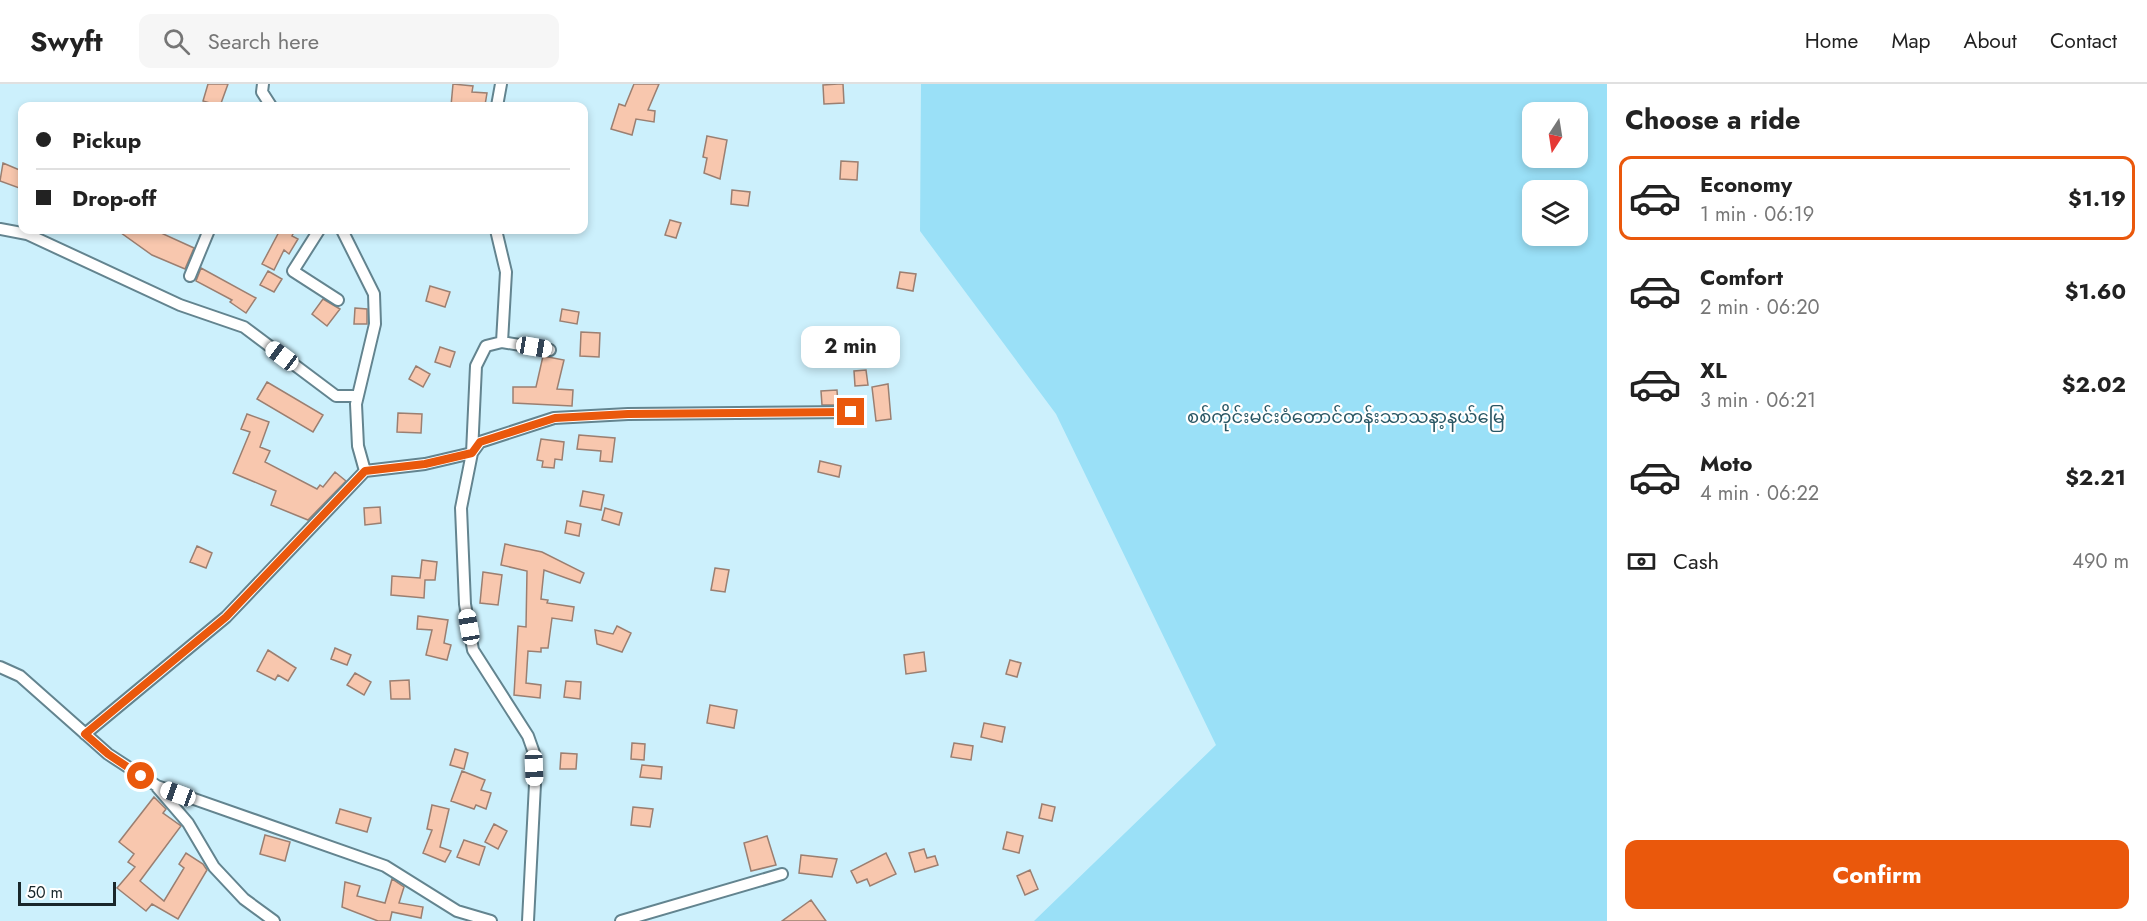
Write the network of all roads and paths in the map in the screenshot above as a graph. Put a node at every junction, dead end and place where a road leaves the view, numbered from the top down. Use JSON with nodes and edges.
{"nodes":[{"id":1,"x":263,"y":84,"type":"edge"},
{"id":2,"x":501,"y":84,"type":"edge"},
{"id":3,"x":266,"y":102,"type":"edge"},
{"id":4,"x":498,"y":102,"type":"edge"},
{"id":5,"x":0,"y":229,"type":"edge"},
{"id":6,"x":18,"y":232,"type":"edge"},
{"id":7,"x":27,"y":234,"type":"edge"},
{"id":8,"x":207,"y":234,"type":"edge"},
{"id":9,"x":316,"y":234,"type":"edge"},
{"id":10,"x":344,"y":234,"type":"edge"},
{"id":11,"x":497,"y":234,"type":"edge"},
{"id":12,"x":190,"y":276,"type":"dead end"},
{"id":13,"x":338,"y":300,"type":"dead end"},
{"id":14,"x":502,"y":342,"type":"junction"},
{"id":15,"x":550,"y":350,"type":"dead end"},
{"id":16,"x":358,"y":396,"type":"junction"},
{"id":17,"x":851,"y":412,"type":"dead end"},
{"id":18,"x":472,"y":453,"type":"junction"},
{"id":19,"x":365,"y":471,"type":"junction"},
{"id":20,"x":0,"y":667,"type":"edge"},
{"id":21,"x":85,"y":734,"type":"junction"},
{"id":22,"x":157,"y":786,"type":"junction"},
{"id":23,"x":782,"y":874,"type":"dead end"},
{"id":24,"x":274,"y":921,"type":"edge"},
{"id":25,"x":491,"y":921,"type":"edge"},
{"id":26,"x":528,"y":921,"type":"edge"},
{"id":27,"x":621,"y":921,"type":"edge"}],
"edges":[{"from":1,"to":3,"type":"street"},
{"from":2,"to":4,"type":"street"},
{"from":5,"to":6,"type":"street"},
{"from":7,"to":16,"type":"street"},
{"from":8,"to":12,"type":"street"},
{"from":9,"to":13,"type":"street"},
{"from":10,"to":16,"type":"street"},
{"from":11,"to":14,"type":"street"},
{"from":14,"to":15,"type":"street"},
{"from":14,"to":18,"type":"street"},
{"from":16,"to":19,"type":"street"},
{"from":17,"to":18,"type":"street"},
{"from":18,"to":19,"type":"street"},
{"from":18,"to":26,"type":"street"},
{"from":19,"to":21,"type":"street"},
{"from":20,"to":21,"type":"street"},
{"from":21,"to":22,"type":"street"},
{"from":22,"to":24,"type":"street"},
{"from":22,"to":25,"type":"street"},
{"from":23,"to":27,"type":"street"}]}
